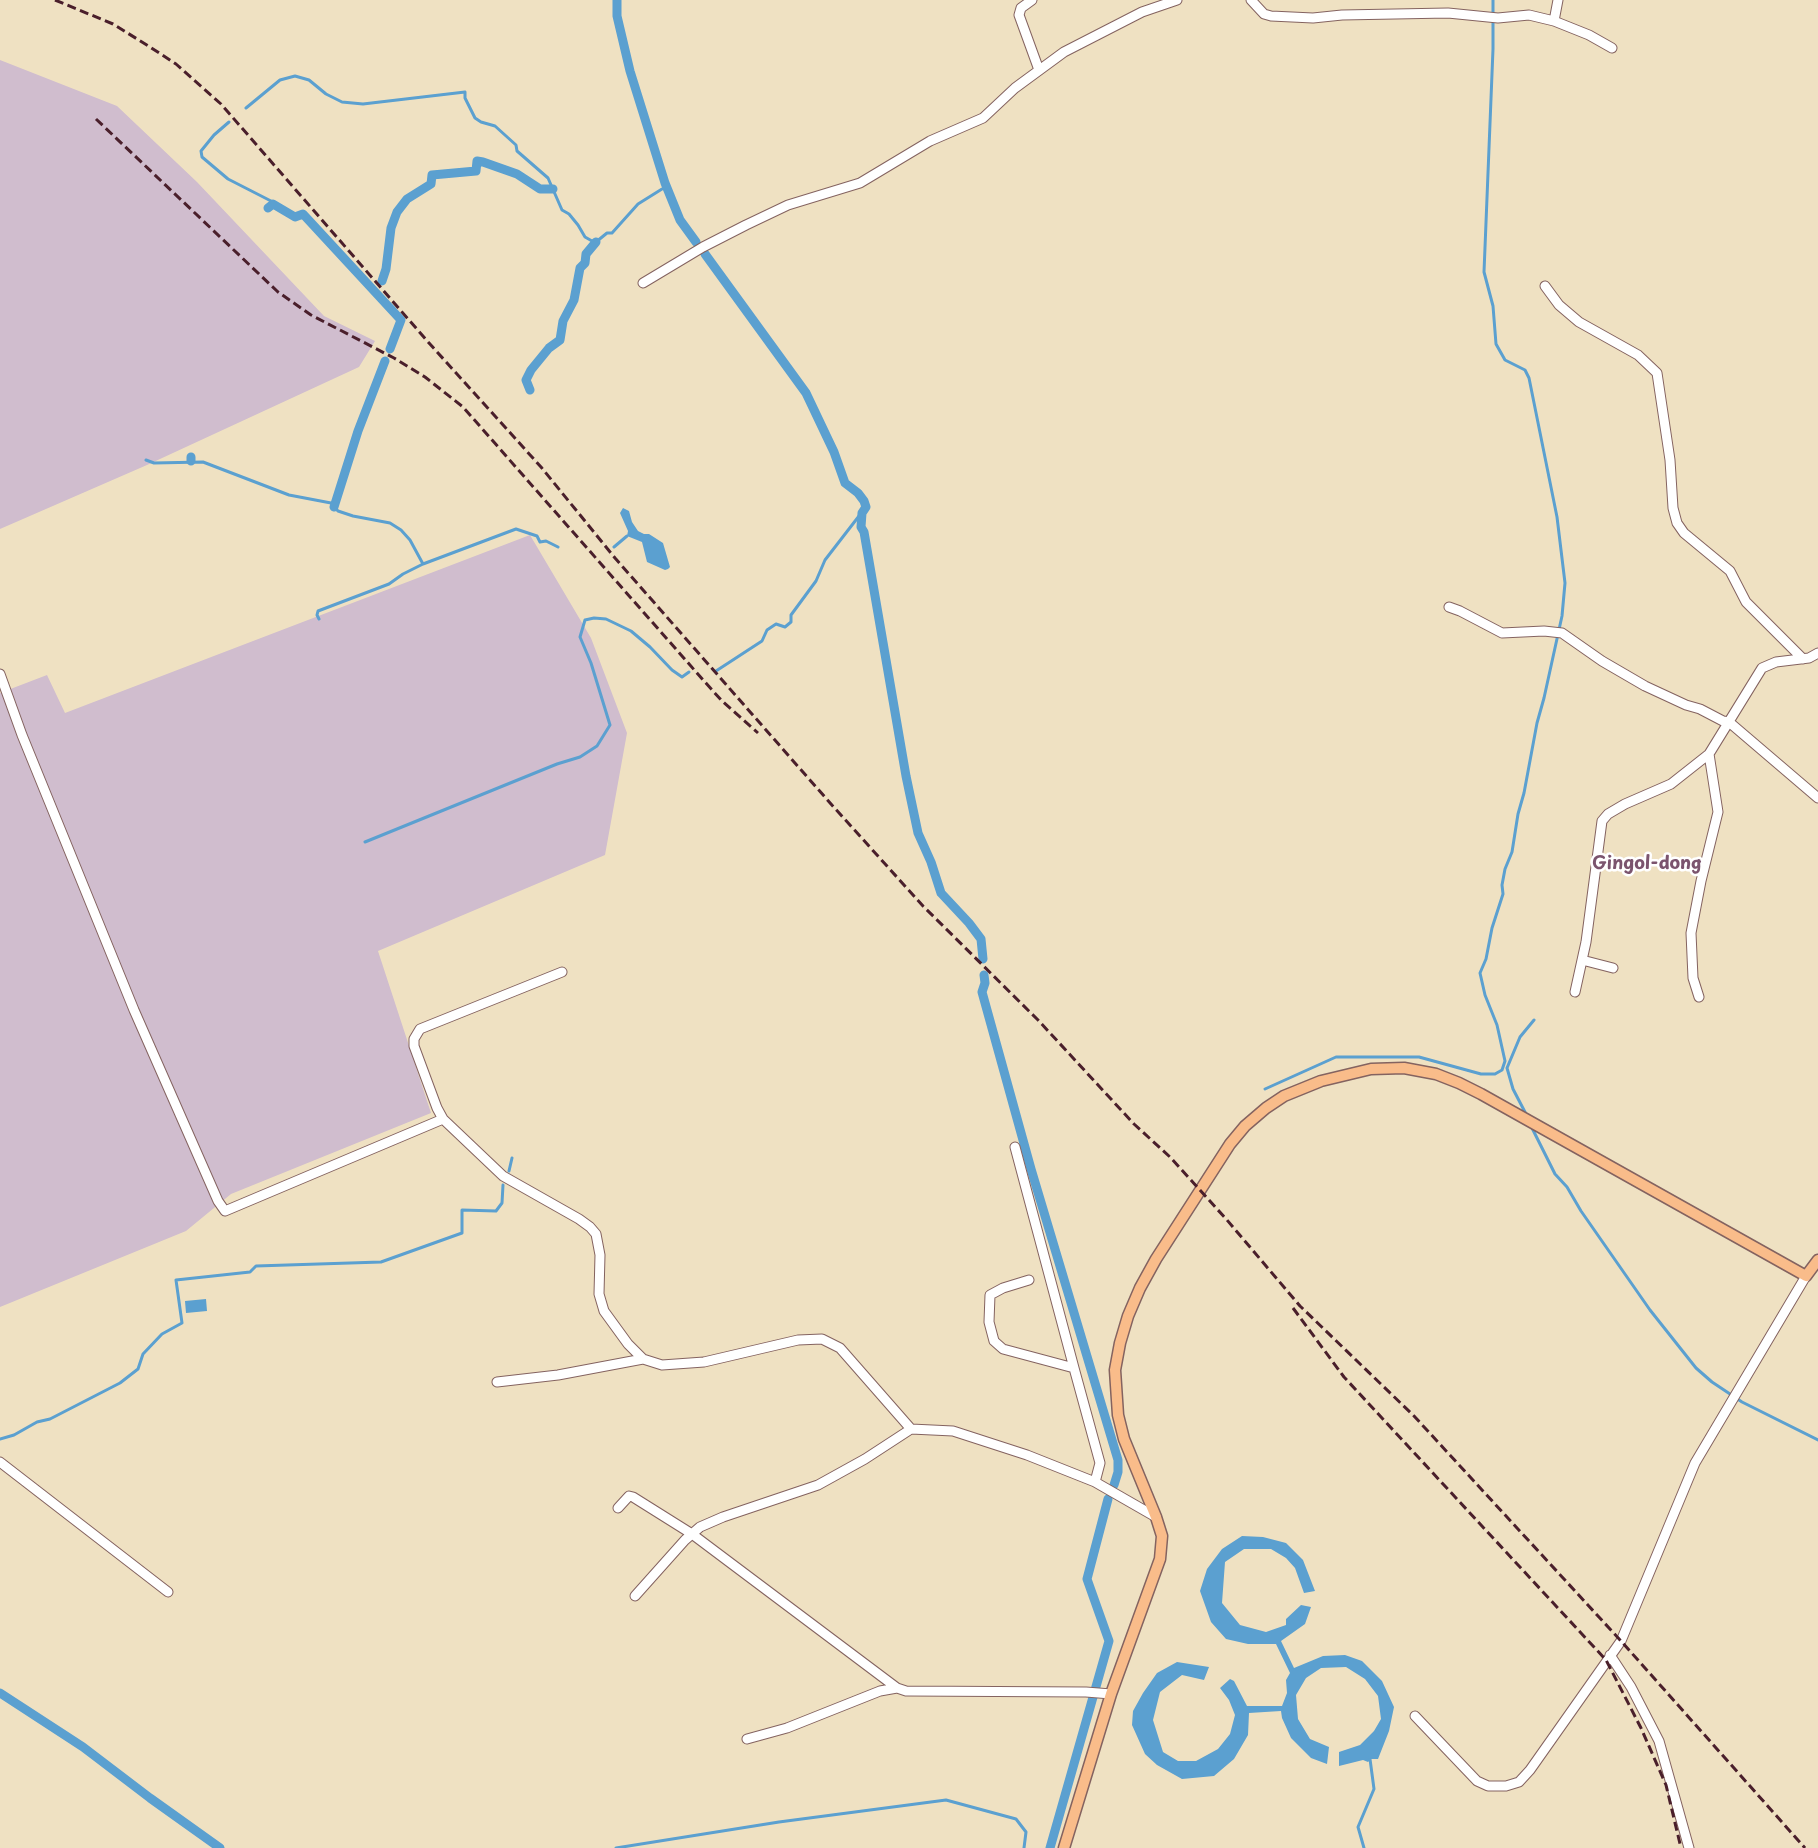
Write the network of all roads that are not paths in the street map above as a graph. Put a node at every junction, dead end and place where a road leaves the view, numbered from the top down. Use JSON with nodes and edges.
{"nodes":[{"id":1,"x":1032,"y":0,"type":"edge"},
{"id":2,"x":1177,"y":0,"type":"edge"},
{"id":3,"x":1251,"y":0,"type":"edge"},
{"id":4,"x":1558,"y":0,"type":"edge"},
{"id":5,"x":1554,"y":21,"type":"junction"},
{"id":6,"x":1612,"y":48,"type":"dead end"},
{"id":7,"x":1039,"y":70,"type":"junction"},
{"id":8,"x":643,"y":283,"type":"dead end"},
{"id":9,"x":1545,"y":286,"type":"dead end"},
{"id":10,"x":1449,"y":608,"type":"dead end"},
{"id":11,"x":1818,"y":653,"type":"edge"},
{"id":12,"x":1803,"y":659,"type":"junction"},
{"id":13,"x":0,"y":674,"type":"edge"},
{"id":14,"x":1729,"y":722,"type":"junction"},
{"id":15,"x":1709,"y":754,"type":"junction"},
{"id":16,"x":1818,"y":798,"type":"edge"},
{"id":17,"x":1582,"y":960,"type":"junction"},
{"id":18,"x":1613,"y":968,"type":"dead end"},
{"id":19,"x":562,"y":972,"type":"dead end"},
{"id":20,"x":1575,"y":992,"type":"dead end"},
{"id":21,"x":1699,"y":997,"type":"dead end"},
{"id":22,"x":443,"y":1119,"type":"junction"},
{"id":23,"x":1015,"y":1147,"type":"dead end"},
{"id":24,"x":1818,"y":1260,"type":"edge"},
{"id":25,"x":1806,"y":1276,"type":"junction"},
{"id":26,"x":1029,"y":1280,"type":"dead end"},
{"id":27,"x":643,"y":1359,"type":"junction"},
{"id":28,"x":1074,"y":1368,"type":"junction"},
{"id":29,"x":497,"y":1382,"type":"dead end"},
{"id":30,"x":911,"y":1429,"type":"junction"},
{"id":31,"x":0,"y":1462,"type":"edge"},
{"id":32,"x":1095,"y":1482,"type":"junction"},
{"id":33,"x":618,"y":1508,"type":"dead end"},
{"id":34,"x":1156,"y":1517,"type":"junction"},
{"id":35,"x":692,"y":1534,"type":"junction"},
{"id":36,"x":168,"y":1592,"type":"dead end"},
{"id":37,"x":634,"y":1596,"type":"dead end"},
{"id":38,"x":1610,"y":1655,"type":"junction"},
{"id":39,"x":897,"y":1689,"type":"junction"},
{"id":40,"x":1112,"y":1694,"type":"junction"},
{"id":41,"x":1415,"y":1716,"type":"dead end"},
{"id":42,"x":747,"y":1739,"type":"dead end"},
{"id":43,"x":1064,"y":1848,"type":"edge"},
{"id":44,"x":1689,"y":1848,"type":"edge"}],
"edges":[{"from":1,"to":7,"type":"street"},
{"from":2,"to":7,"type":"street"},
{"from":3,"to":5,"type":"street"},
{"from":4,"to":5,"type":"street"},
{"from":5,"to":6,"type":"street"},
{"from":7,"to":8,"type":"street"},
{"from":9,"to":12,"type":"street"},
{"from":10,"to":14,"type":"street"},
{"from":11,"to":12,"type":"street"},
{"from":12,"to":14,"type":"street"},
{"from":13,"to":22,"type":"street"},
{"from":14,"to":15,"type":"street"},
{"from":14,"to":16,"type":"street"},
{"from":15,"to":17,"type":"street"},
{"from":15,"to":21,"type":"street"},
{"from":17,"to":18,"type":"street"},
{"from":17,"to":20,"type":"street"},
{"from":19,"to":22,"type":"street"},
{"from":22,"to":27,"type":"street"},
{"from":23,"to":28,"type":"street"},
{"from":24,"to":25,"type":"main road"},
{"from":25,"to":34,"type":"main road"},
{"from":25,"to":38,"type":"street"},
{"from":26,"to":28,"type":"street"},
{"from":27,"to":29,"type":"street"},
{"from":27,"to":30,"type":"street"},
{"from":28,"to":32,"type":"street"},
{"from":30,"to":32,"type":"street"},
{"from":30,"to":35,"type":"street"},
{"from":31,"to":36,"type":"street"},
{"from":32,"to":34,"type":"street"},
{"from":33,"to":35,"type":"street"},
{"from":34,"to":40,"type":"main road"},
{"from":35,"to":37,"type":"street"},
{"from":35,"to":39,"type":"street"},
{"from":38,"to":41,"type":"street"},
{"from":38,"to":44,"type":"street"},
{"from":39,"to":40,"type":"street"},
{"from":39,"to":42,"type":"street"},
{"from":40,"to":43,"type":"main road"}]}
